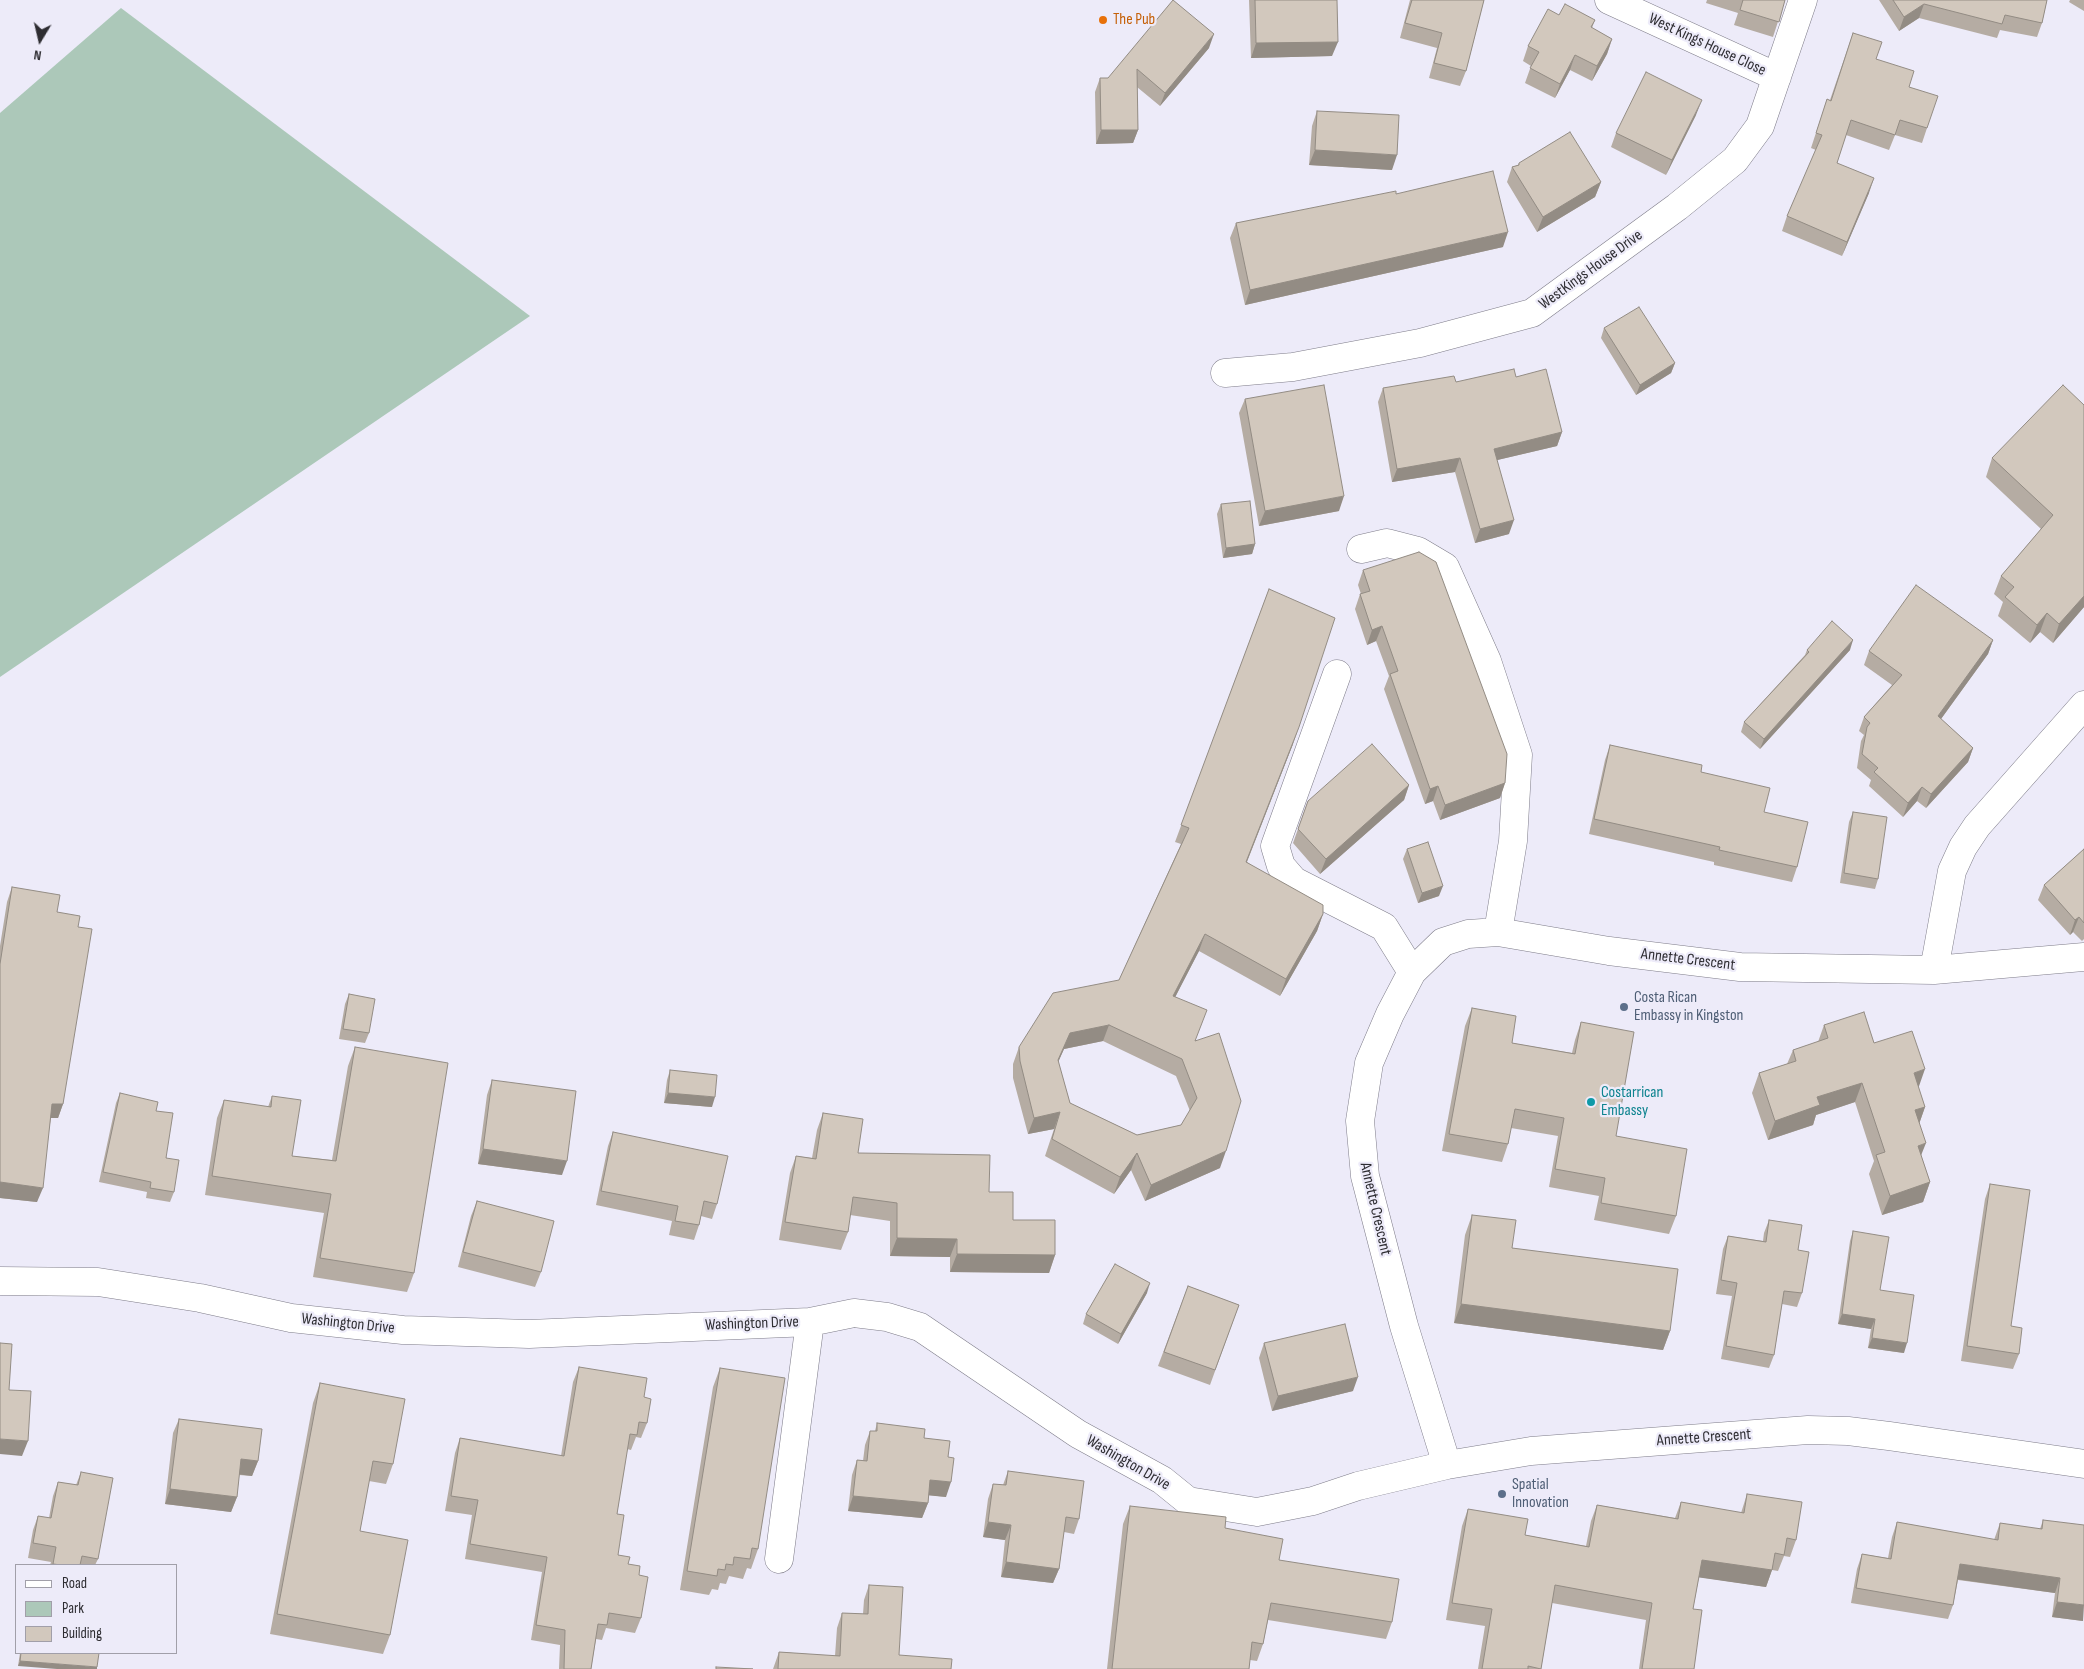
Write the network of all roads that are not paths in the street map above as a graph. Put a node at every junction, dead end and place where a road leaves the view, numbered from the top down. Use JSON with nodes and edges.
{"nodes":[{"id":1,"x":1609,"y":0,"type":"edge"},
{"id":2,"x":1803,"y":0,"type":"edge"},
{"id":3,"x":1777,"y":77,"type":"junction"},
{"id":4,"x":1225,"y":373,"type":"dead end"},
{"id":5,"x":1361,"y":548,"type":"dead end"},
{"id":6,"x":1337,"y":674,"type":"dead end"},
{"id":7,"x":2084,"y":705,"type":"edge"},
{"id":8,"x":1498,"y":932,"type":"junction"},
{"id":9,"x":2084,"y":957,"type":"edge"},
{"id":10,"x":1934,"y":970,"type":"junction"},
{"id":11,"x":1412,"y":972,"type":"junction"},
{"id":12,"x":0,"y":1281,"type":"edge"},
{"id":13,"x":810,"y":1322,"type":"junction"},
{"id":14,"x":2084,"y":1464,"type":"edge"},
{"id":15,"x":1447,"y":1465,"type":"junction"},
{"id":16,"x":779,"y":1559,"type":"dead end"}],
"edges":[{"from":1,"to":3,"type":"street","name":"West Kings House Close"},
{"from":2,"to":3,"type":"street","name":"WestKings House Drive"},
{"from":3,"to":4,"type":"street","name":"WestKings House Drive"},
{"from":5,"to":8,"type":"street"},
{"from":6,"to":11,"type":"street"},
{"from":7,"to":10,"type":"street"},
{"from":8,"to":10,"type":"street","name":"Annette Crescent"},
{"from":8,"to":11,"type":"street","name":"Annette Crescent"},
{"from":9,"to":10,"type":"street","name":"Annette Crescent"},
{"from":11,"to":15,"type":"street","name":"Annette Crescent"},
{"from":12,"to":13,"type":"street","name":"Washington Drive"},
{"from":13,"to":15,"type":"street","name":"Washington Drive"},
{"from":13,"to":16,"type":"street"},
{"from":14,"to":15,"type":"street","name":"Annette Crescent"}]}
